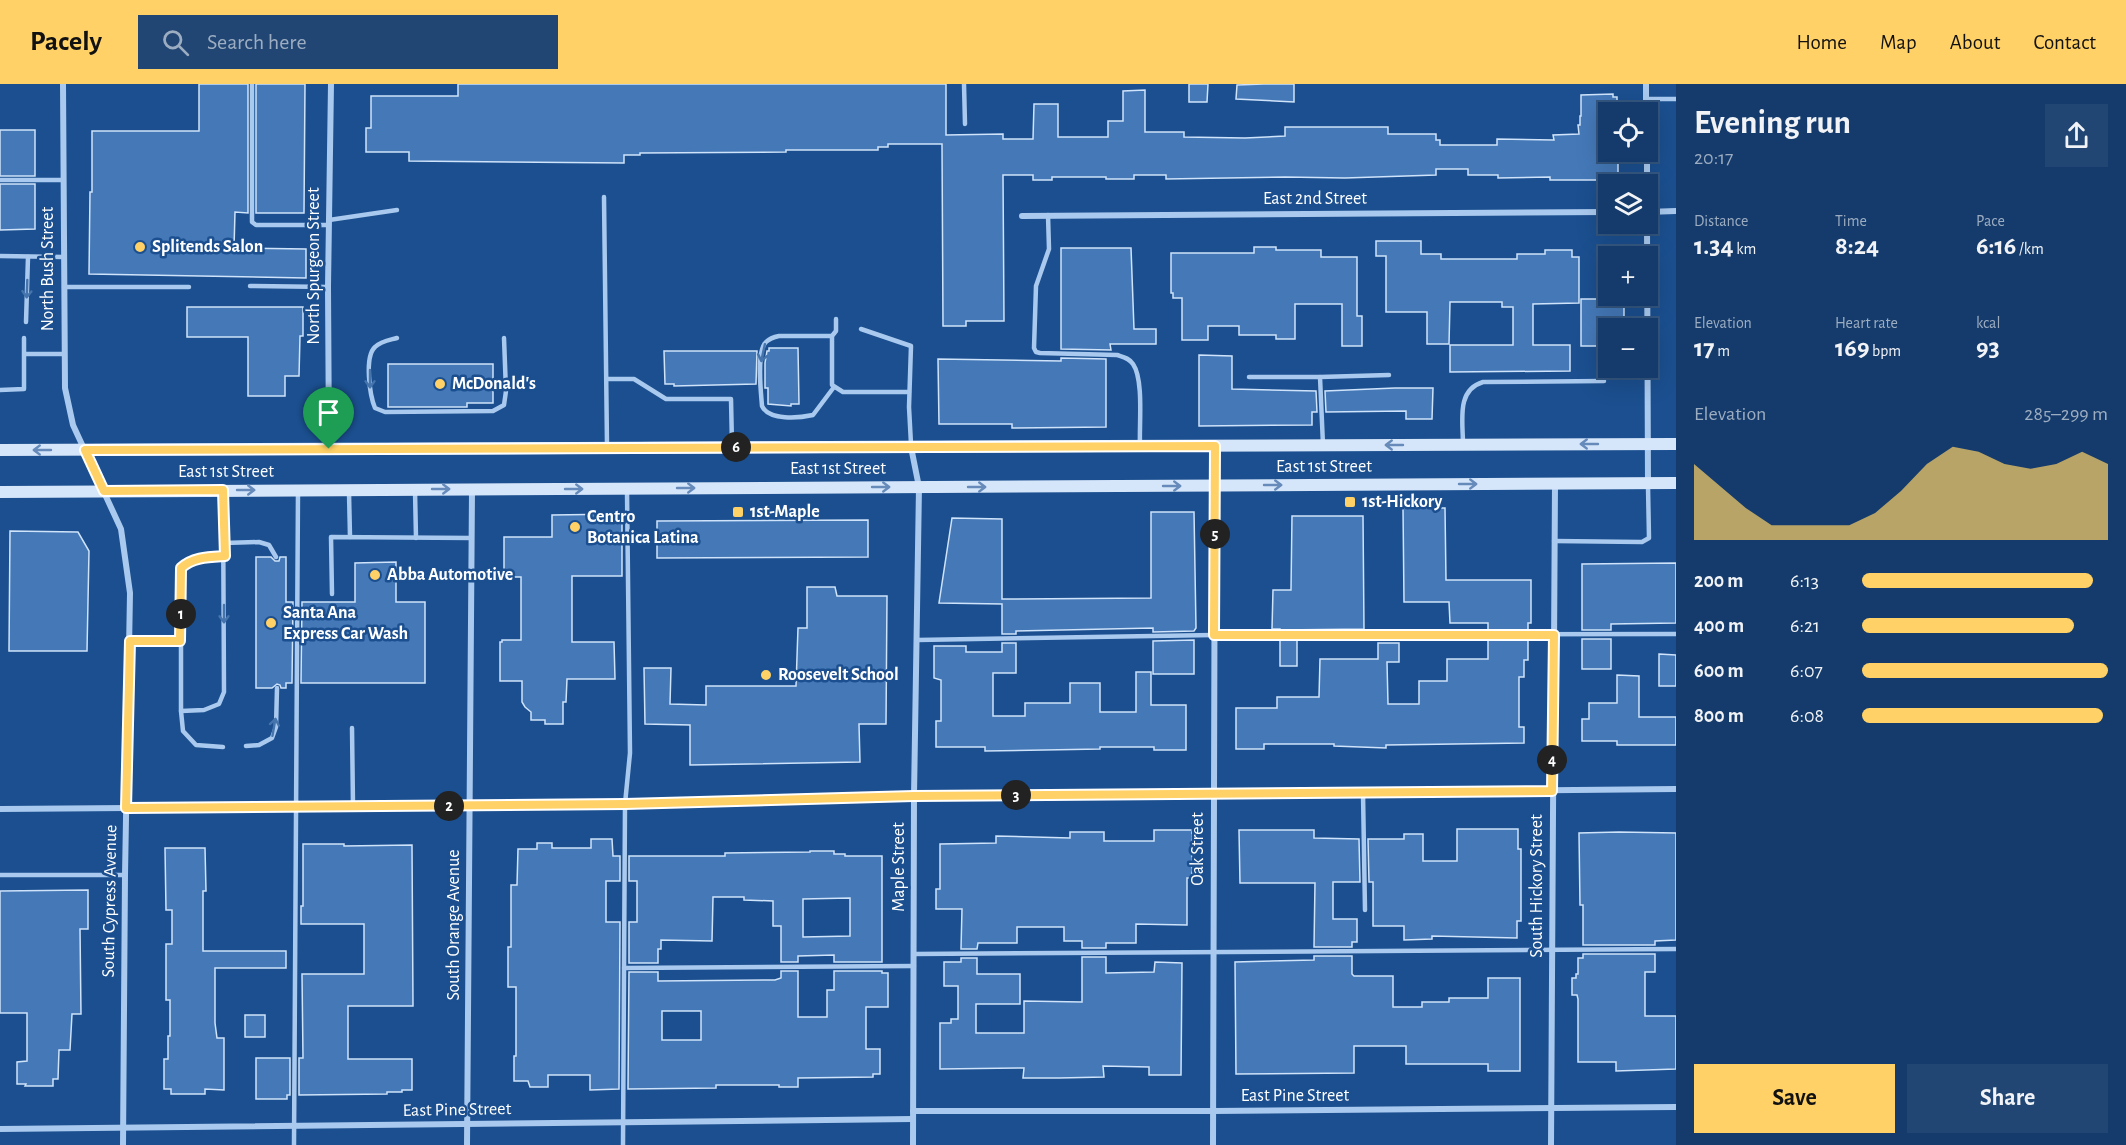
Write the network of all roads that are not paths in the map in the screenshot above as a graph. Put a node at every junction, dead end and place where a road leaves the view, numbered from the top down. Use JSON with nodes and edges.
{"nodes":[{"id":1,"x":63,"y":84,"type":"edge"},
{"id":2,"x":252,"y":84,"type":"edge"},
{"id":3,"x":331,"y":84,"type":"edge"},
{"id":4,"x":964,"y":84,"type":"edge"},
{"id":5,"x":1646,"y":84,"type":"edge"},
{"id":6,"x":1646,"y":99,"type":"joint"},
{"id":7,"x":1676,"y":99,"type":"edge"},
{"id":8,"x":965,"y":123,"type":"dead end"},
{"id":9,"x":0,"y":180,"type":"edge"},
{"id":10,"x":63,"y":180,"type":"junction"},
{"id":11,"x":604,"y":197,"type":"dead end"},
{"id":12,"x":397,"y":210,"type":"dead end"},
{"id":13,"x":1676,"y":211,"type":"edge"},
{"id":14,"x":1598,"y":212,"type":"edge"},
{"id":15,"x":1658,"y":212,"type":"edge"},
{"id":16,"x":1048,"y":215,"type":"junction"},
{"id":17,"x":1022,"y":216,"type":"dead end"},
{"id":18,"x":329,"y":223,"type":"junction"},
{"id":19,"x":1647,"y":234,"type":"edge"},
{"id":20,"x":0,"y":256,"type":"edge"},
{"id":21,"x":28,"y":256,"type":"junction"},
{"id":22,"x":64,"y":257,"type":"junction"},
{"id":23,"x":250,"y":286,"type":"dead end"},
{"id":24,"x":64,"y":287,"type":"junction"},
{"id":25,"x":189,"y":287,"type":"dead end"},
{"id":26,"x":328,"y":287,"type":"junction"},
{"id":27,"x":836,"y":319,"type":"dead end"},
{"id":28,"x":26,"y":322,"type":"dead end"},
{"id":29,"x":861,"y":328,"type":"dead end"},
{"id":30,"x":832,"y":336,"type":"junction"},
{"id":31,"x":24,"y":338,"type":"dead end"},
{"id":32,"x":398,"y":338,"type":"dead end"},
{"id":33,"x":504,"y":338,"type":"dead end"},
{"id":34,"x":25,"y":354,"type":"junction"},
{"id":35,"x":63,"y":354,"type":"junction"},
{"id":36,"x":1389,"y":375,"type":"dead end"},
{"id":37,"x":1249,"y":377,"type":"dead end"},
{"id":38,"x":1320,"y":377,"type":"junction"},
{"id":39,"x":607,"y":380,"type":"junction"},
{"id":40,"x":1605,"y":381,"type":"dead end"},
{"id":41,"x":834,"y":387,"type":"junction"},
{"id":42,"x":0,"y":390,"type":"edge"},
{"id":43,"x":909,"y":392,"type":"junction"},
{"id":44,"x":1648,"y":444,"type":"junction"},
{"id":45,"x":1676,"y":444,"type":"edge"},
{"id":46,"x":1323,"y":445,"type":"junction"},
{"id":47,"x":1463,"y":445,"type":"junction"},
{"id":48,"x":1140,"y":446,"type":"junction"},
{"id":49,"x":1215,"y":446,"type":"junction"},
{"id":50,"x":732,"y":447,"type":"junction"},
{"id":51,"x":911,"y":447,"type":"junction"},
{"id":52,"x":607,"y":448,"type":"junction"},
{"id":53,"x":329,"y":449,"type":"junction"},
{"id":54,"x":0,"y":450,"type":"edge"},
{"id":55,"x":85,"y":450,"type":"junction"},
{"id":56,"x":1648,"y":483,"type":"junction"},
{"id":57,"x":1676,"y":483,"type":"edge"},
{"id":58,"x":1555,"y":484,"type":"junction"},
{"id":59,"x":1215,"y":485,"type":"junction"},
{"id":60,"x":919,"y":487,"type":"junction"},
{"id":61,"x":627,"y":488,"type":"junction"},
{"id":62,"x":472,"y":489,"type":"junction"},
{"id":63,"x":223,"y":490,"type":"junction"},
{"id":64,"x":298,"y":490,"type":"junction"},
{"id":65,"x":349,"y":490,"type":"junction"},
{"id":66,"x":415,"y":490,"type":"junction"},
{"id":67,"x":104,"y":491,"type":"junction"},
{"id":68,"x":0,"y":492,"type":"edge"},
{"id":69,"x":350,"y":537,"type":"junction"},
{"id":70,"x":416,"y":538,"type":"junction"},
{"id":71,"x":471,"y":538,"type":"junction"},
{"id":72,"x":1554,"y":541,"type":"junction"},
{"id":73,"x":224,"y":543,"type":"junction"},
{"id":74,"x":225,"y":556,"type":"junction"},
{"id":75,"x":276,"y":557,"type":"dead end"},
{"id":76,"x":332,"y":594,"type":"dead end"},
{"id":77,"x":1676,"y":634,"type":"edge"},
{"id":78,"x":1214,"y":635,"type":"junction"},
{"id":79,"x":1554,"y":635,"type":"junction"},
{"id":80,"x":917,"y":640,"type":"junction"},
{"id":81,"x":130,"y":641,"type":"junction"},
{"id":82,"x":180,"y":641,"type":"junction"},
{"id":83,"x":277,"y":688,"type":"dead end"},
{"id":84,"x":181,"y":711,"type":"junction"},
{"id":85,"x":352,"y":729,"type":"dead end"},
{"id":86,"x":246,"y":746,"type":"dead end"},
{"id":87,"x":223,"y":747,"type":"dead end"},
{"id":88,"x":1676,"y":789,"type":"edge"},
{"id":89,"x":1552,"y":791,"type":"junction"},
{"id":90,"x":1363,"y":793,"type":"junction"},
{"id":91,"x":1213,"y":794,"type":"junction"},
{"id":92,"x":914,"y":796,"type":"junction"},
{"id":93,"x":625,"y":804,"type":"junction"},
{"id":94,"x":353,"y":806,"type":"junction"},
{"id":95,"x":470,"y":806,"type":"junction"},
{"id":96,"x":297,"y":807,"type":"junction"},
{"id":97,"x":126,"y":808,"type":"junction"},
{"id":98,"x":0,"y":809,"type":"edge"},
{"id":99,"x":0,"y":875,"type":"edge"},
{"id":100,"x":125,"y":875,"type":"junction"},
{"id":101,"x":1365,"y":910,"type":"dead end"},
{"id":102,"x":1676,"y":949,"type":"edge"},
{"id":103,"x":1553,"y":950,"type":"junction"},
{"id":104,"x":1213,"y":951,"type":"junction"},
{"id":105,"x":914,"y":954,"type":"junction"},
{"id":106,"x":914,"y":966,"type":"junction"},
{"id":107,"x":624,"y":968,"type":"junction"},
{"id":108,"x":1676,"y":1107,"type":"edge"},
{"id":109,"x":1551,"y":1108,"type":"junction"},
{"id":110,"x":1213,"y":1111,"type":"junction"},
{"id":111,"x":913,"y":1112,"type":"junction"},
{"id":112,"x":913,"y":1119,"type":"junction"},
{"id":113,"x":623,"y":1122,"type":"junction"},
{"id":114,"x":468,"y":1125,"type":"junction"},
{"id":115,"x":294,"y":1126,"type":"junction"},
{"id":116,"x":123,"y":1128,"type":"junction"},
{"id":117,"x":0,"y":1129,"type":"edge"},
{"id":118,"x":123,"y":1145,"type":"edge"},
{"id":119,"x":294,"y":1145,"type":"edge"},
{"id":120,"x":468,"y":1145,"type":"edge"},
{"id":121,"x":623,"y":1145,"type":"edge"},
{"id":122,"x":913,"y":1145,"type":"edge"},
{"id":123,"x":1213,"y":1145,"type":"edge"},
{"id":124,"x":1551,"y":1145,"type":"edge"}],
"edges":[{"from":1,"to":10,"type":"street","name":"North Bush Street"},
{"from":2,"to":18,"type":"lane"},
{"from":3,"to":18,"type":"street","name":"North Spurgeon Street"},
{"from":4,"to":8,"type":"lane"},
{"from":5,"to":6,"type":"street"},
{"from":6,"to":7,"type":"lane"},
{"from":9,"to":10,"type":"lane"},
{"from":10,"to":22,"type":"street","name":"North Bush Street"},
{"from":11,"to":39,"type":"lane"},
{"from":12,"to":18,"type":"lane"},
{"from":13,"to":15,"type":"street"},
{"from":14,"to":16,"type":"street","name":"East 2nd Street"},
{"from":16,"to":17,"type":"street","name":"East 2nd Street"},
{"from":16,"to":48,"type":"lane"},
{"from":18,"to":26,"type":"street","name":"North Spurgeon Street"},
{"from":19,"to":44,"type":"street"},
{"from":20,"to":21,"type":"lane"},
{"from":21,"to":22,"type":"lane"},
{"from":21,"to":28,"type":"lane","one_way":true},
{"from":22,"to":24,"type":"street","name":"North Bush Street"},
{"from":23,"to":26,"type":"lane"},
{"from":24,"to":25,"type":"lane"},
{"from":24,"to":35,"type":"street","name":"North Bush Street"},
{"from":26,"to":53,"type":"street","name":"North Spurgeon Street"},
{"from":27,"to":30,"type":"lane"},
{"from":29,"to":43,"type":"lane"},
{"from":30,"to":41,"type":"lane"},
{"from":30,"to":41,"type":"lane","one_way":true},
{"from":31,"to":34,"type":"lane"},
{"from":32,"to":33,"type":"lane","one_way":true},
{"from":34,"to":35,"type":"lane"},
{"from":34,"to":42,"type":"lane"},
{"from":35,"to":55,"type":"street","name":"North Bush Street"},
{"from":36,"to":38,"type":"lane"},
{"from":37,"to":38,"type":"lane"},
{"from":38,"to":46,"type":"lane"},
{"from":39,"to":50,"type":"lane"},
{"from":39,"to":52,"type":"lane"},
{"from":40,"to":47,"type":"lane"},
{"from":41,"to":43,"type":"lane"},
{"from":43,"to":51,"type":"lane"},
{"from":44,"to":45,"type":"main road","name":"East 1st Street"},
{"from":44,"to":47,"type":"main road","name":"East 1st Street","one_way":true},
{"from":44,"to":56,"type":"street"},
{"from":47,"to":46,"type":"main road","name":"East 1st Street","one_way":true},
{"from":46,"to":49,"type":"main road","name":"East 1st Street"},
{"from":48,"to":49,"type":"main road","name":"East 1st Street"},
{"from":48,"to":51,"type":"main road","name":"East 1st Street"},
{"from":49,"to":59,"type":"street","name":"Oak Street"},
{"from":50,"to":51,"type":"main road","name":"East 1st Street"},
{"from":50,"to":52,"type":"main road","name":"East 1st Street"},
{"from":51,"to":60,"type":"street","name":"Maple Street"},
{"from":52,"to":53,"type":"main road","name":"East 1st Street"},
{"from":53,"to":55,"type":"main road","name":"East 1st Street"},
{"from":55,"to":54,"type":"main road","name":"East 1st Street","one_way":true},
{"from":55,"to":67,"type":"street","name":"South Cypress Avenue"},
{"from":56,"to":57,"type":"main road","name":"East 1st Street"},
{"from":56,"to":58,"type":"main road","name":"East 1st Street"},
{"from":56,"to":72,"type":"lane"},
{"from":59,"to":58,"type":"main road","name":"East 1st Street","one_way":true},
{"from":58,"to":72,"type":"street","name":"South Hickory Street"},
{"from":60,"to":59,"type":"main road","name":"East 1st Street","one_way":true},
{"from":59,"to":78,"type":"street","name":"Oak Street"},
{"from":61,"to":60,"type":"main road","name":"East 1st Street","one_way":true},
{"from":60,"to":80,"type":"street","name":"Maple Street"},
{"from":62,"to":61,"type":"main road","name":"East 1st Street","one_way":true},
{"from":61,"to":93,"type":"lane"},
{"from":66,"to":62,"type":"main road","name":"East 1st Street","one_way":true},
{"from":62,"to":71,"type":"street","name":"South Orange Avenue"},
{"from":63,"to":64,"type":"main road","name":"East 1st Street","one_way":true},
{"from":63,"to":67,"type":"main road","name":"East 1st Street"},
{"from":63,"to":73,"type":"lane"},
{"from":64,"to":65,"type":"main road","name":"East 1st Street"},
{"from":64,"to":96,"type":"lane"},
{"from":65,"to":66,"type":"main road","name":"East 1st Street"},
{"from":65,"to":69,"type":"lane"},
{"from":66,"to":70,"type":"lane"},
{"from":67,"to":68,"type":"main road","name":"East 1st Street"},
{"from":67,"to":81,"type":"street","name":"South Cypress Avenue"},
{"from":69,"to":70,"type":"lane"},
{"from":69,"to":76,"type":"lane"},
{"from":70,"to":71,"type":"lane"},
{"from":71,"to":95,"type":"street","name":"South Orange Avenue"},
{"from":72,"to":79,"type":"street","name":"South Hickory Street"},
{"from":73,"to":74,"type":"lane"},
{"from":73,"to":75,"type":"lane"},
{"from":74,"to":82,"type":"lane"},
{"from":74,"to":84,"type":"lane","one_way":true},
{"from":77,"to":79,"type":"lane"},
{"from":78,"to":79,"type":"lane"},
{"from":78,"to":80,"type":"lane"},
{"from":78,"to":91,"type":"street","name":"Oak Street"},
{"from":79,"to":89,"type":"street","name":"South Hickory Street"},
{"from":80,"to":92,"type":"street","name":"Maple Street"},
{"from":81,"to":82,"type":"lane"},
{"from":81,"to":97,"type":"street","name":"South Cypress Avenue"},
{"from":82,"to":84,"type":"lane"},
{"from":86,"to":83,"type":"lane","one_way":true},
{"from":84,"to":87,"type":"lane"},
{"from":85,"to":94,"type":"lane"},
{"from":88,"to":89,"type":"street"},
{"from":89,"to":90,"type":"street"},
{"from":89,"to":103,"type":"street","name":"South Hickory Street"},
{"from":90,"to":91,"type":"street"},
{"from":90,"to":101,"type":"lane"},
{"from":91,"to":92,"type":"street"},
{"from":91,"to":104,"type":"street","name":"Oak Street"},
{"from":92,"to":93,"type":"street"},
{"from":92,"to":105,"type":"street","name":"Maple Street"},
{"from":93,"to":95,"type":"street"},
{"from":93,"to":107,"type":"lane"},
{"from":94,"to":95,"type":"street"},
{"from":94,"to":96,"type":"street"},
{"from":95,"to":114,"type":"street","name":"South Orange Avenue"},
{"from":96,"to":97,"type":"street"},
{"from":96,"to":115,"type":"lane"},
{"from":97,"to":98,"type":"street"},
{"from":97,"to":100,"type":"street","name":"South Cypress Avenue"},
{"from":99,"to":100,"type":"lane"},
{"from":100,"to":116,"type":"street","name":"South Cypress Avenue"},
{"from":102,"to":103,"type":"lane"},
{"from":103,"to":104,"type":"lane"},
{"from":103,"to":109,"type":"street","name":"South Hickory Street"},
{"from":104,"to":105,"type":"lane"},
{"from":104,"to":110,"type":"street","name":"Oak Street"},
{"from":105,"to":106,"type":"street","name":"Maple Street"},
{"from":106,"to":107,"type":"lane"},
{"from":106,"to":111,"type":"street","name":"Maple Street"},
{"from":107,"to":113,"type":"lane"},
{"from":108,"to":109,"type":"street","name":"East Pine Street"},
{"from":109,"to":110,"type":"street","name":"East Pine Street"},
{"from":109,"to":124,"type":"street","name":"South Hickory Street"},
{"from":110,"to":111,"type":"street","name":"East Pine Street"},
{"from":110,"to":123,"type":"street","name":"Oak Street"},
{"from":111,"to":112,"type":"street","name":"Maple Street"},
{"from":112,"to":113,"type":"street","name":"East Pine Street"},
{"from":112,"to":122,"type":"street","name":"Maple Street"},
{"from":113,"to":114,"type":"street","name":"East Pine Street"},
{"from":113,"to":121,"type":"lane"},
{"from":114,"to":115,"type":"street","name":"East Pine Street"},
{"from":114,"to":120,"type":"street","name":"South Orange Avenue"},
{"from":115,"to":116,"type":"street","name":"East Pine Street"},
{"from":115,"to":119,"type":"lane"},
{"from":116,"to":117,"type":"street","name":"East Pine Street"},
{"from":116,"to":118,"type":"street","name":"South Cypress Avenue"}]}
